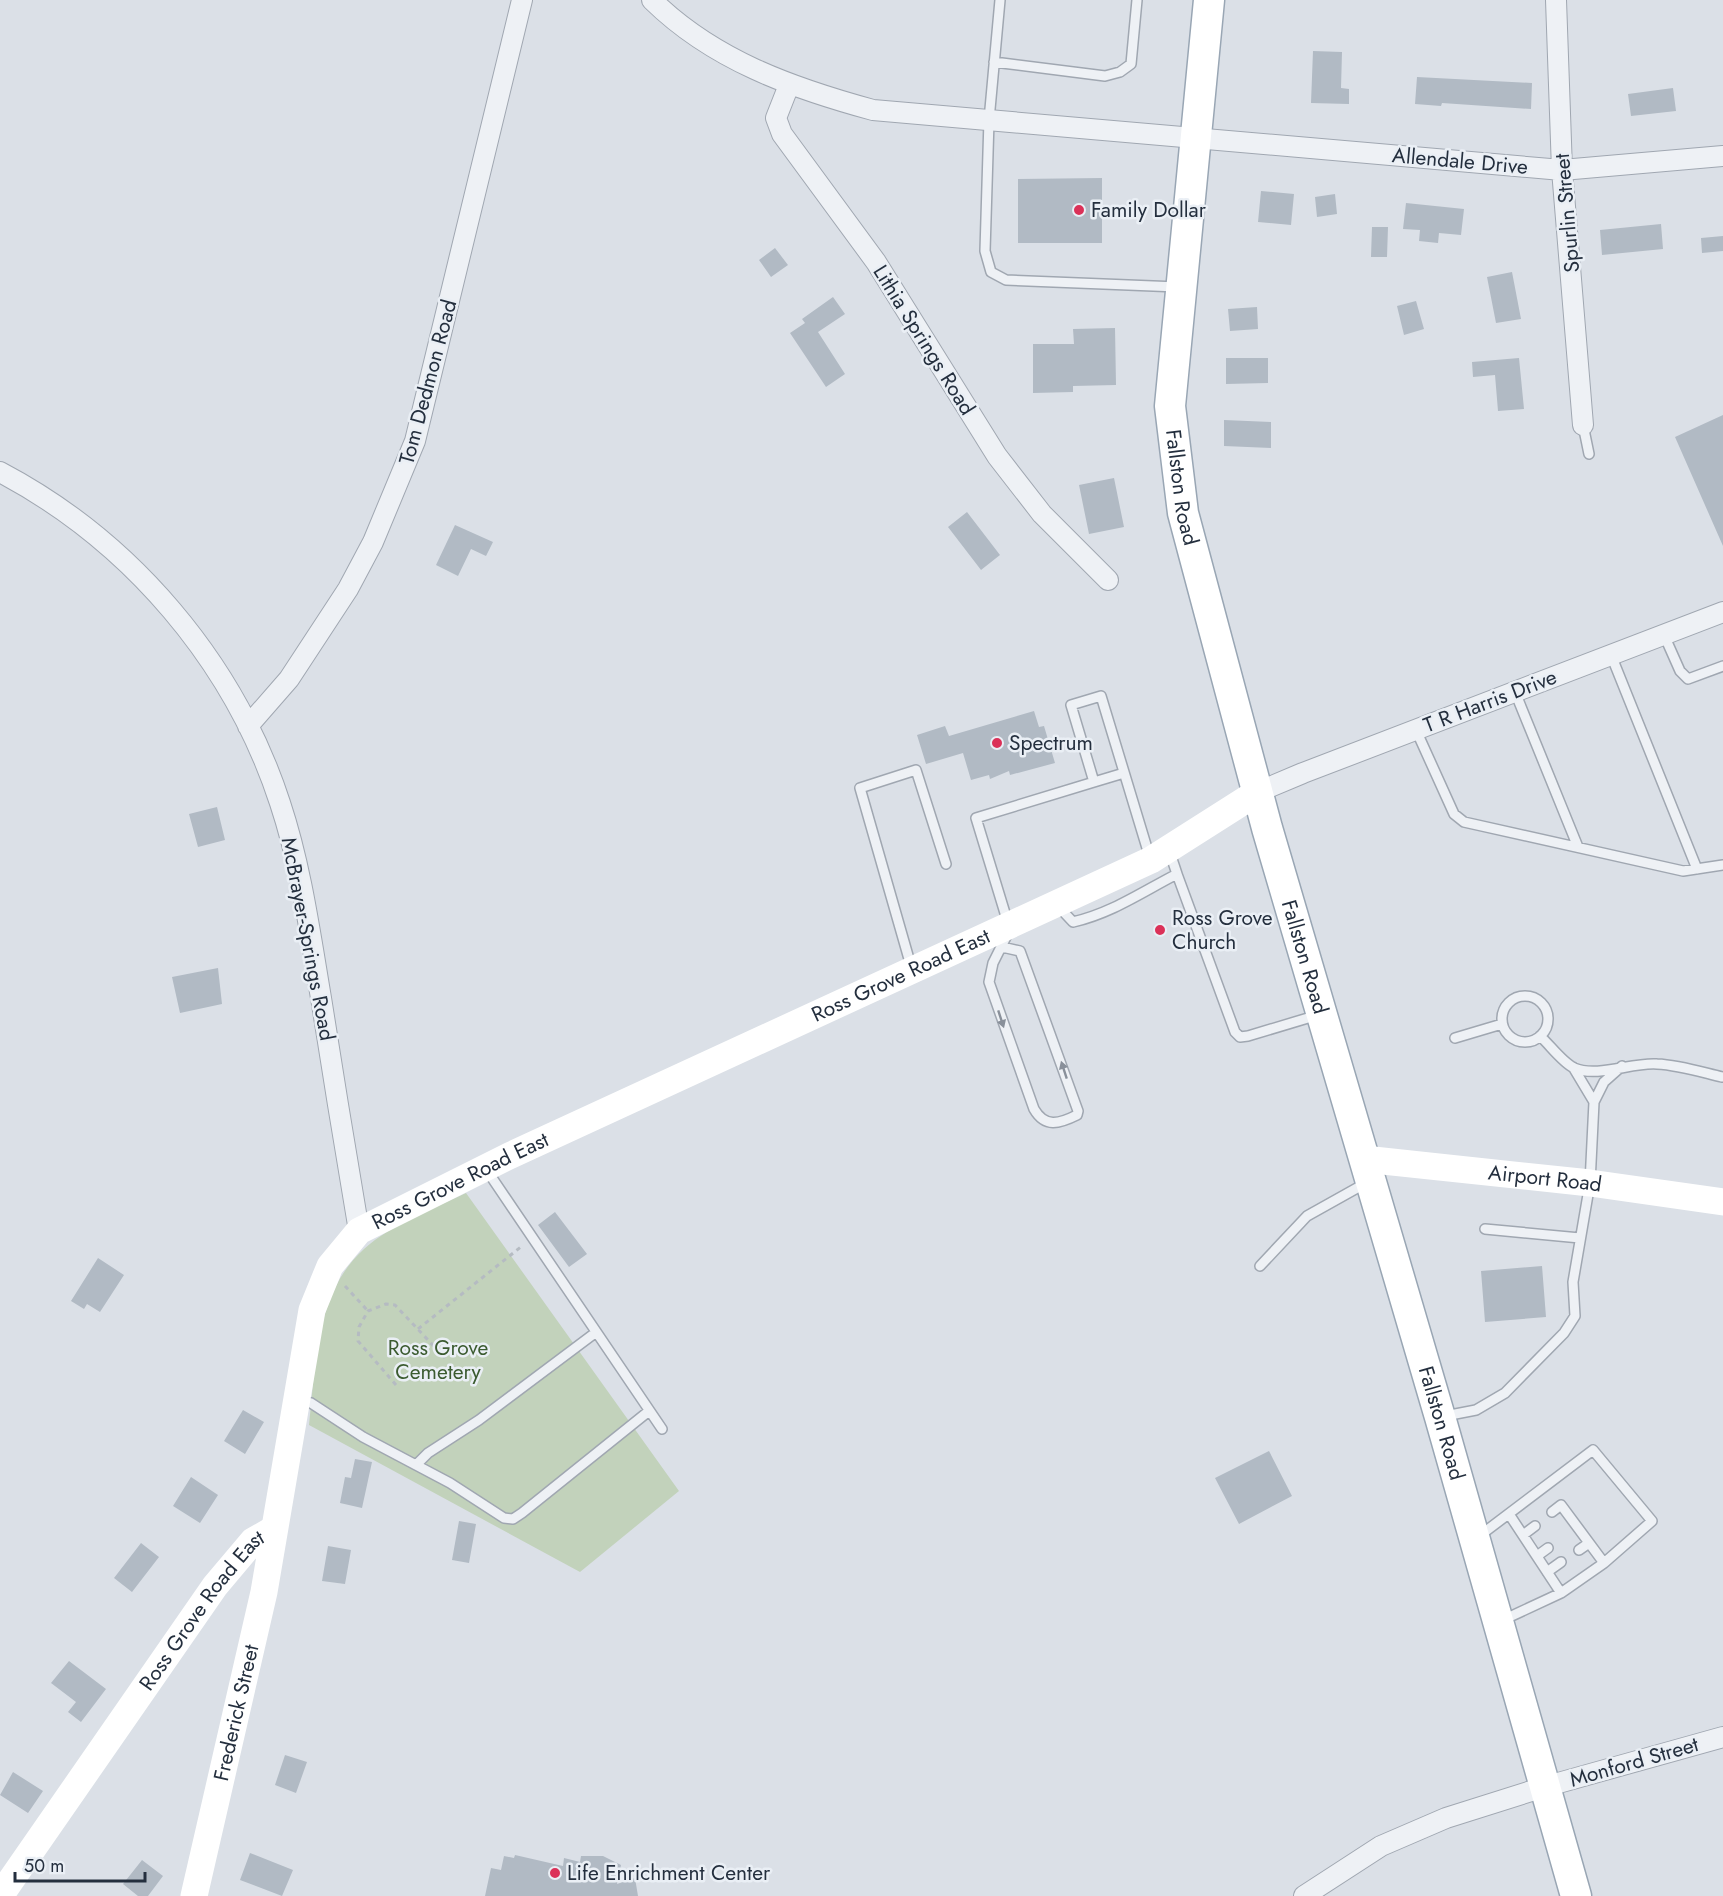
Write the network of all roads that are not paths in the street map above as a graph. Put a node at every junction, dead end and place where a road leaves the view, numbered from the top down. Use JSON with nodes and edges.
{"nodes":[{"id":1,"x":522,"y":0,"type":"edge"},
{"id":2,"x":652,"y":0,"type":"edge"},
{"id":3,"x":999,"y":0,"type":"edge"},
{"id":4,"x":1137,"y":0,"type":"edge"},
{"id":5,"x":1209,"y":0,"type":"edge"},
{"id":6,"x":1556,"y":0,"type":"edge"},
{"id":7,"x":994,"y":62,"type":"junction"},
{"id":8,"x":789,"y":85,"type":"junction"},
{"id":9,"x":989,"y":120,"type":"junction"},
{"id":10,"x":1196,"y":139,"type":"junction"},
{"id":11,"x":1723,"y":156,"type":"edge"},
{"id":12,"x":1562,"y":170,"type":"junction"},
{"id":13,"x":1180,"y":287,"type":"junction"},
{"id":14,"x":1583,"y":425,"type":"joint"},
{"id":15,"x":1589,"y":454,"type":"dead end"},
{"id":16,"x":0,"y":472,"type":"edge"},
{"id":17,"x":1108,"y":580,"type":"dead end"},
{"id":18,"x":1723,"y":612,"type":"edge"},
{"id":19,"x":1664,"y":635,"type":"junction"},
{"id":20,"x":1611,"y":656,"type":"junction"},
{"id":21,"x":1723,"y":666,"type":"edge"},
{"id":22,"x":1515,"y":692,"type":"junction"},
{"id":23,"x":248,"y":726,"type":"junction"},
{"id":24,"x":1416,"y":730,"type":"junction"},
{"id":25,"x":1124,"y":773,"type":"junction"},
{"id":26,"x":1094,"y":782,"type":"junction"},
{"id":27,"x":1258,"y":792,"type":"junction"},
{"id":28,"x":1578,"y":847,"type":"junction"},
{"id":29,"x":1160,"y":854,"type":"junction"},
{"id":30,"x":946,"y":864,"type":"dead end"},
{"id":31,"x":1723,"y":865,"type":"edge"},
{"id":32,"x":1697,"y":869,"type":"junction"},
{"id":33,"x":1177,"y":874,"type":"junction"},
{"id":34,"x":1057,"y":904,"type":"junction"},
{"id":35,"x":1007,"y":933,"type":"junction"},
{"id":36,"x":912,"y":972,"type":"junction"},
{"id":37,"x":1321,"y":1014,"type":"junction"},
{"id":38,"x":1502,"y":1024,"type":"junction"},
{"id":39,"x":1540,"y":1036,"type":"junction"},
{"id":40,"x":1455,"y":1038,"type":"dead end"},
{"id":41,"x":1622,"y":1066,"type":"junction"},
{"id":42,"x":1573,"y":1067,"type":"junction"},
{"id":43,"x":1722,"y":1077,"type":"edge"},
{"id":44,"x":1594,"y":1102,"type":"junction"},
{"id":45,"x":484,"y":1167,"type":"junction"},
{"id":46,"x":1367,"y":1170,"type":"junction"},
{"id":47,"x":1590,"y":1183,"type":"junction"},
{"id":48,"x":1723,"y":1202,"type":"edge"},
{"id":49,"x":1485,"y":1229,"type":"dead end"},
{"id":50,"x":359,"y":1231,"type":"junction"},
{"id":51,"x":1580,"y":1238,"type":"junction"},
{"id":52,"x":1260,"y":1266,"type":"dead end"},
{"id":53,"x":595,"y":1333,"type":"junction"},
{"id":54,"x":296,"y":1401,"type":"junction"},
{"id":55,"x":649,"y":1411,"type":"junction"},
{"id":56,"x":1440,"y":1417,"type":"junction"},
{"id":57,"x":662,"y":1429,"type":"dead end"},
{"id":58,"x":417,"y":1464,"type":"junction"},
{"id":59,"x":1552,"y":1512,"type":"dead end"},
{"id":60,"x":1509,"y":1514,"type":"junction"},
{"id":61,"x":1535,"y":1526,"type":"dead end"},
{"id":62,"x":1577,"y":1527,"type":"junction"},
{"id":63,"x":274,"y":1529,"type":"junction"},
{"id":64,"x":1567,"y":1533,"type":"dead end"},
{"id":65,"x":1523,"y":1535,"type":"junction"},
{"id":66,"x":1474,"y":1540,"type":"junction"},
{"id":67,"x":1589,"y":1543,"type":"junction"},
{"id":68,"x":1548,"y":1548,"type":"dead end"},
{"id":69,"x":1579,"y":1550,"type":"dead end"},
{"id":70,"x":1537,"y":1556,"type":"junction"},
{"id":71,"x":1562,"y":1562,"type":"dead end"},
{"id":72,"x":1604,"y":1563,"type":"junction"},
{"id":73,"x":1547,"y":1572,"type":"junction"},
{"id":74,"x":1561,"y":1593,"type":"junction"},
{"id":75,"x":1497,"y":1622,"type":"junction"},
{"id":76,"x":1723,"y":1737,"type":"edge"},
{"id":77,"x":1544,"y":1787,"type":"junction"},
{"id":78,"x":0,"y":1896,"type":"edge"},
{"id":79,"x":194,"y":1896,"type":"edge"},
{"id":80,"x":1304,"y":1896,"type":"edge"},
{"id":81,"x":1576,"y":1896,"type":"edge"}],
"edges":[{"from":1,"to":23,"type":"street","name":"Tom Dedmon Road"},
{"from":2,"to":8,"type":"street"},
{"from":3,"to":7,"type":"lane"},
{"from":4,"to":7,"type":"lane"},
{"from":5,"to":10,"type":"main road","name":"Fallston Road"},
{"from":6,"to":12,"type":"street","name":"Spurlin Street"},
{"from":7,"to":9,"type":"lane"},
{"from":8,"to":9,"type":"street"},
{"from":8,"to":17,"type":"street","name":"Lithia Springs Road"},
{"from":9,"to":10,"type":"street"},
{"from":9,"to":13,"type":"lane"},
{"from":10,"to":12,"type":"street","name":"Allendale Drive"},
{"from":10,"to":13,"type":"main road","name":"Fallston Road"},
{"from":11,"to":12,"type":"street","name":"Allendale Drive"},
{"from":12,"to":14,"type":"street","name":"Spurlin Street"},
{"from":13,"to":27,"type":"main road","name":"Fallston Road"},
{"from":14,"to":15,"type":"lane"},
{"from":16,"to":23,"type":"street","name":"McBrayer-Springs Road"},
{"from":18,"to":19,"type":"street","name":"T R Harris Drive"},
{"from":19,"to":20,"type":"street","name":"T R Harris Drive"},
{"from":19,"to":21,"type":"lane"},
{"from":20,"to":22,"type":"street","name":"T R Harris Drive"},
{"from":20,"to":32,"type":"lane"},
{"from":22,"to":24,"type":"street","name":"T R Harris Drive"},
{"from":22,"to":28,"type":"lane"},
{"from":23,"to":50,"type":"street","name":"McBrayer-Springs Road"},
{"from":24,"to":27,"type":"street","name":"T R Harris Drive"},
{"from":24,"to":28,"type":"lane"},
{"from":25,"to":26,"type":"lane"},
{"from":25,"to":26,"type":"lane"},
{"from":25,"to":29,"type":"lane"},
{"from":26,"to":35,"type":"lane"},
{"from":27,"to":29,"type":"street","name":"Ross Grove Road East"},
{"from":27,"to":37,"type":"main road","name":"Fallston Road"},
{"from":28,"to":32,"type":"lane"},
{"from":29,"to":33,"type":"lane"},
{"from":29,"to":34,"type":"street","name":"Ross Grove Road East"},
{"from":30,"to":36,"type":"lane"},
{"from":31,"to":32,"type":"lane"},
{"from":33,"to":34,"type":"lane"},
{"from":33,"to":37,"type":"lane"},
{"from":34,"to":35,"type":"street","name":"Ross Grove Road East"},
{"from":35,"to":35,"type":"lane","one_way":true},
{"from":35,"to":36,"type":"street","name":"Ross Grove Road East"},
{"from":36,"to":45,"type":"street","name":"Ross Grove Road East"},
{"from":37,"to":46,"type":"main road","name":"Fallston Road"},
{"from":38,"to":39,"type":"lane"},
{"from":38,"to":39,"type":"lane"},
{"from":38,"to":40,"type":"lane"},
{"from":39,"to":42,"type":"lane"},
{"from":41,"to":42,"type":"lane"},
{"from":41,"to":43,"type":"lane"},
{"from":41,"to":44,"type":"lane"},
{"from":42,"to":44,"type":"lane"},
{"from":44,"to":47,"type":"lane"},
{"from":45,"to":50,"type":"street","name":"Ross Grove Road East"},
{"from":45,"to":53,"type":"lane"},
{"from":46,"to":47,"type":"street","name":"Airport Road"},
{"from":46,"to":52,"type":"lane"},
{"from":46,"to":56,"type":"main road","name":"Fallston Road"},
{"from":47,"to":48,"type":"street","name":"Airport Road"},
{"from":47,"to":51,"type":"lane"},
{"from":49,"to":51,"type":"lane"},
{"from":50,"to":54,"type":"street","name":"Ross Grove Road East"},
{"from":51,"to":56,"type":"lane"},
{"from":53,"to":55,"type":"lane"},
{"from":53,"to":58,"type":"lane"},
{"from":54,"to":58,"type":"lane"},
{"from":54,"to":63,"type":"street","name":"Ross Grove Road East"},
{"from":55,"to":57,"type":"lane"},
{"from":55,"to":58,"type":"lane"},
{"from":56,"to":66,"type":"main road","name":"Fallston Road"},
{"from":59,"to":62,"type":"lane"},
{"from":60,"to":65,"type":"lane"},
{"from":60,"to":66,"type":"lane"},
{"from":60,"to":72,"type":"lane"},
{"from":61,"to":65,"type":"lane"},
{"from":62,"to":64,"type":"lane"},
{"from":62,"to":67,"type":"lane"},
{"from":63,"to":78,"type":"street","name":"Ross Grove Road East"},
{"from":63,"to":79,"type":"street","name":"Frederick Street"},
{"from":65,"to":70,"type":"lane"},
{"from":66,"to":75,"type":"main road","name":"Fallston Road"},
{"from":67,"to":69,"type":"lane"},
{"from":67,"to":72,"type":"lane"},
{"from":68,"to":70,"type":"lane"},
{"from":70,"to":73,"type":"lane"},
{"from":71,"to":73,"type":"lane"},
{"from":72,"to":74,"type":"lane"},
{"from":73,"to":74,"type":"lane"},
{"from":74,"to":75,"type":"lane"},
{"from":75,"to":77,"type":"main road","name":"Fallston Road"},
{"from":76,"to":77,"type":"street","name":"Monford Street"},
{"from":77,"to":80,"type":"street","name":"Monford Street"},
{"from":77,"to":81,"type":"main road","name":"Fallston Road"}]}
